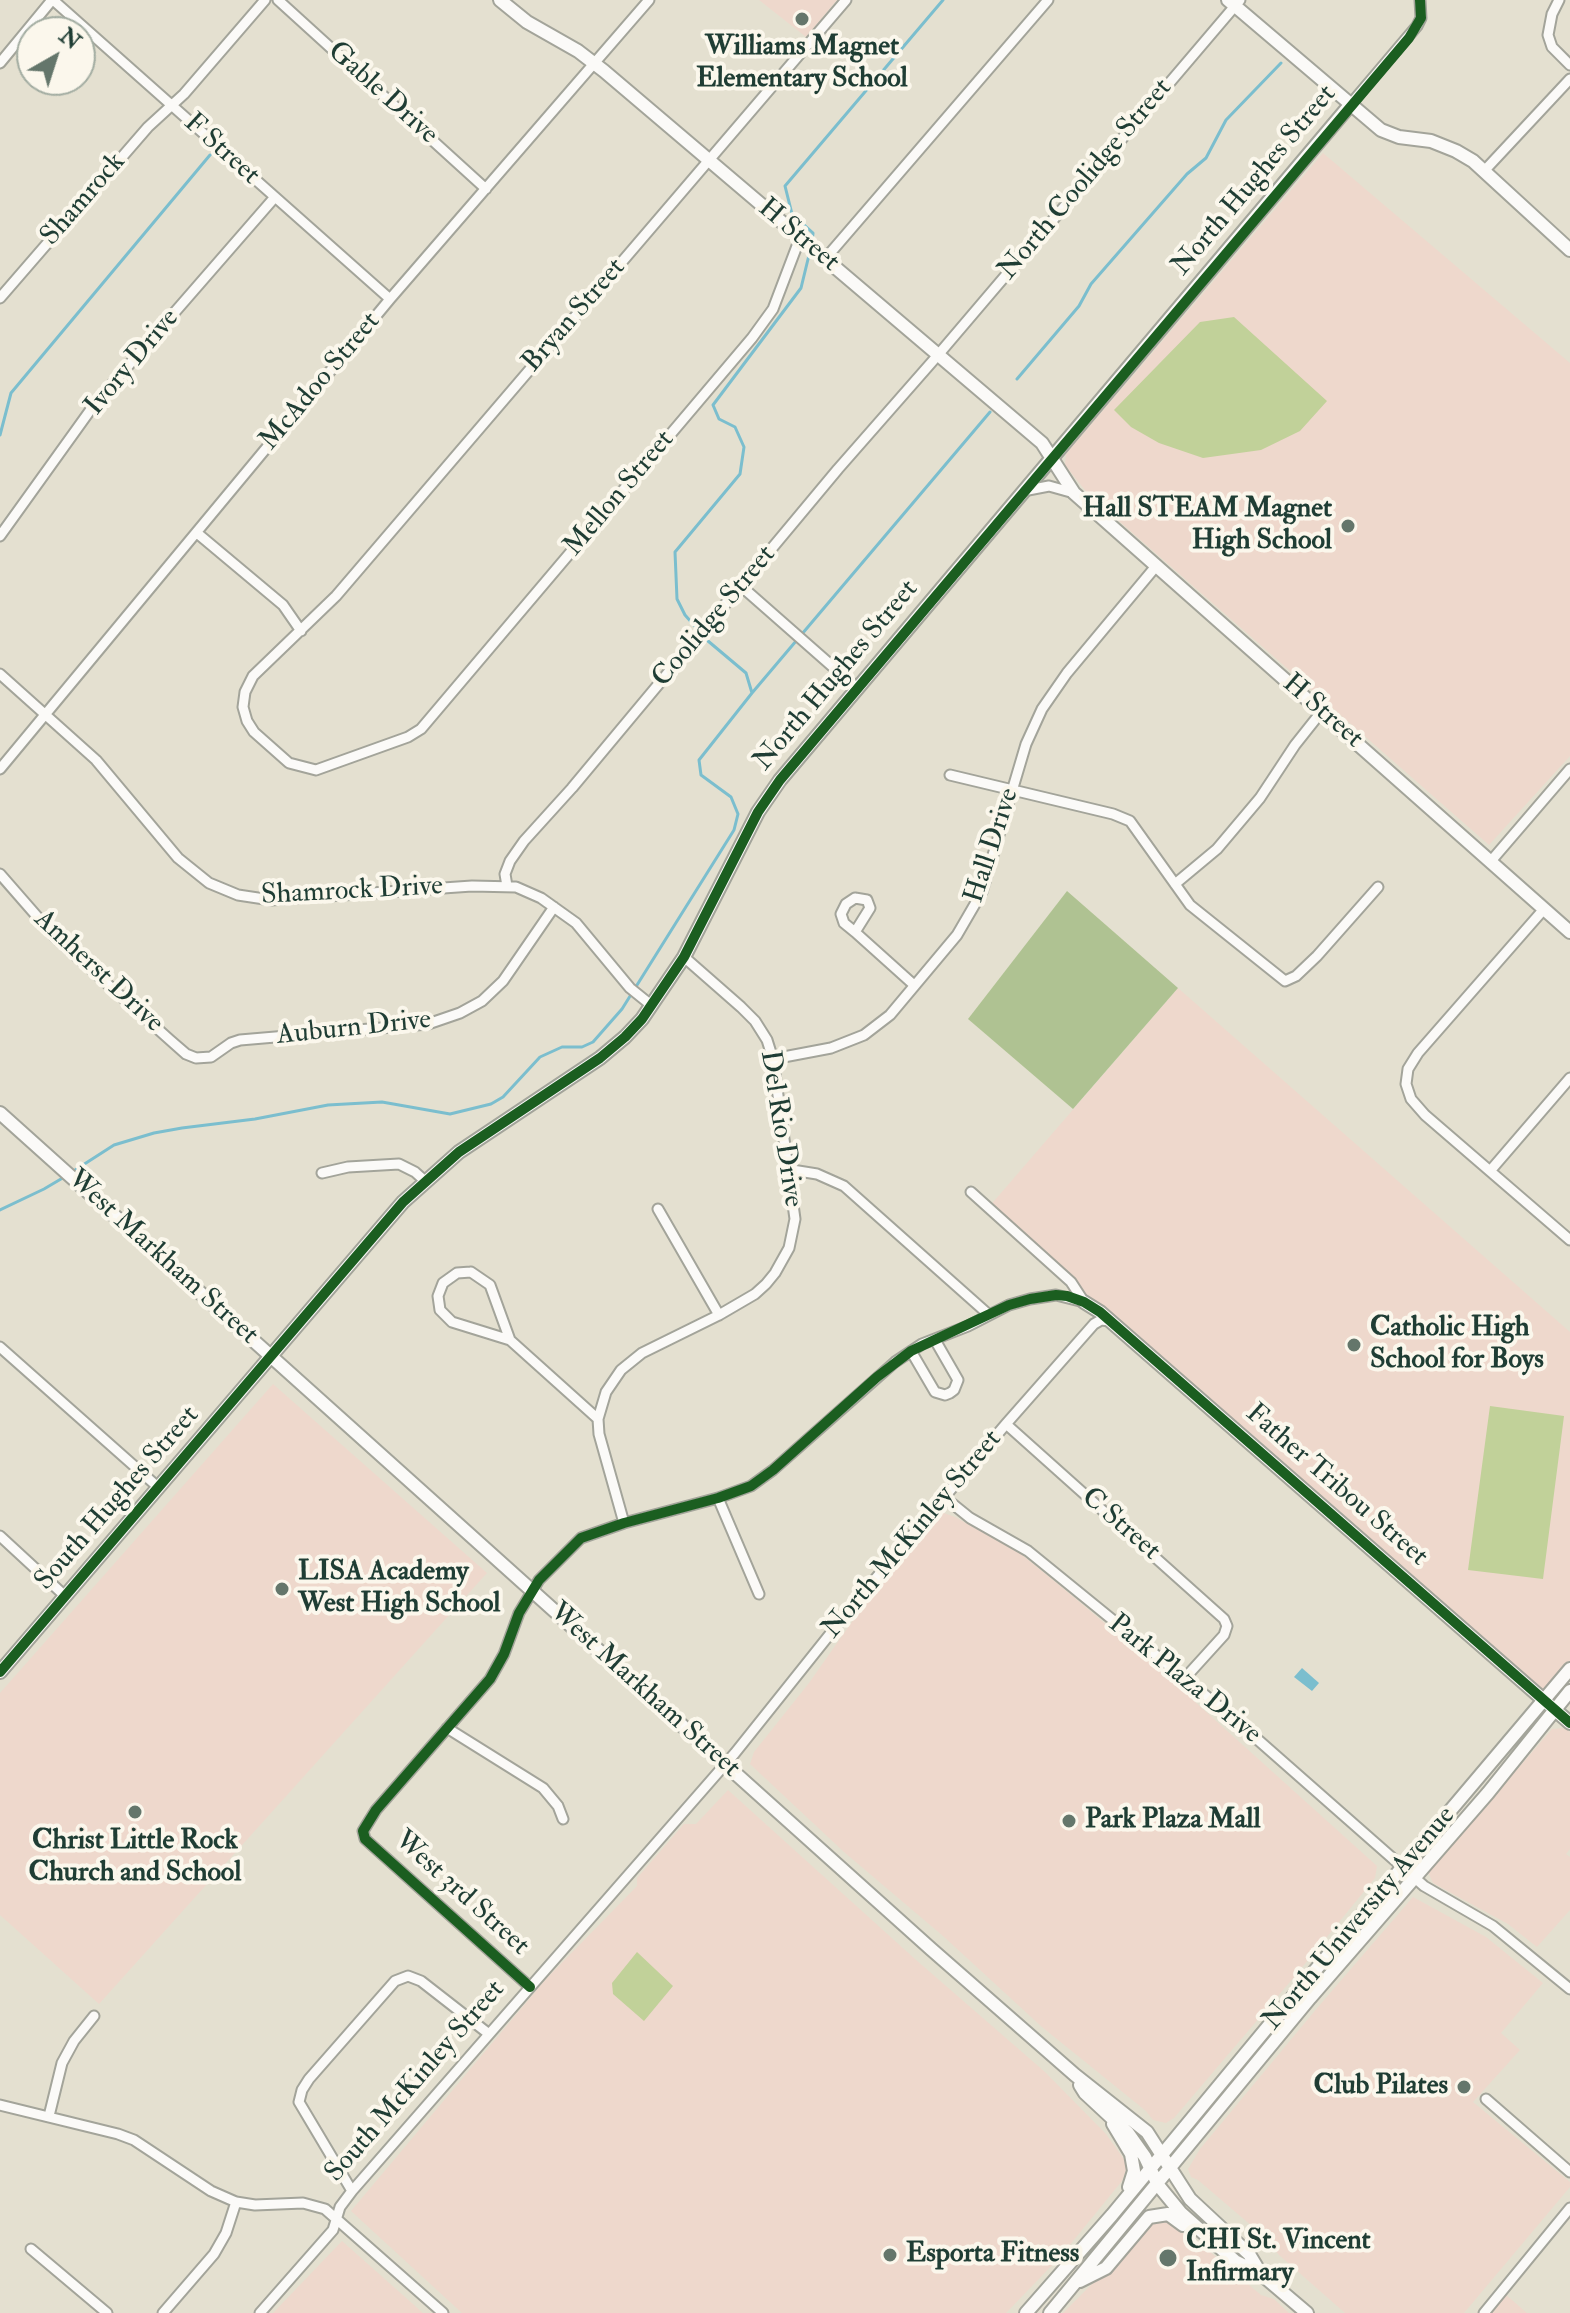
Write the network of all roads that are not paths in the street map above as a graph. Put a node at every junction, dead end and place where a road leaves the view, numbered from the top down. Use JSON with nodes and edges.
{"nodes":[{"id":1,"x":52,"y":0,"type":"edge"},
{"id":2,"x":265,"y":0,"type":"edge"},
{"id":3,"x":278,"y":0,"type":"edge"},
{"id":4,"x":500,"y":0,"type":"edge"},
{"id":5,"x":649,"y":0,"type":"edge"},
{"id":6,"x":846,"y":0,"type":"edge"},
{"id":7,"x":1048,"y":0,"type":"edge"},
{"id":8,"x":1420,"y":0,"type":"edge"},
{"id":9,"x":1559,"y":0,"type":"edge"},
{"id":10,"x":1234,"y":2,"type":"edge"},
{"id":11,"x":0,"y":63,"type":"edge"},
{"id":12,"x":594,"y":63,"type":"junction"},
{"id":13,"x":1570,"y":65,"type":"edge"},
{"id":14,"x":1570,"y":79,"type":"edge"},
{"id":15,"x":171,"y":105,"type":"junction"},
{"id":16,"x":1350,"y":105,"type":"junction"},
{"id":17,"x":708,"y":160,"type":"junction"},
{"id":18,"x":1485,"y":170,"type":"junction"},
{"id":19,"x":486,"y":189,"type":"junction"},
{"id":20,"x":275,"y":197,"type":"junction"},
{"id":21,"x":803,"y":240,"type":"junction"},
{"id":22,"x":1570,"y":250,"type":"edge"},
{"id":23,"x":823,"y":257,"type":"junction"},
{"id":24,"x":0,"y":298,"type":"edge"},
{"id":25,"x":390,"y":299,"type":"junction"},
{"id":26,"x":938,"y":355,"type":"junction"},
{"id":27,"x":1052,"y":457,"type":"junction"},
{"id":28,"x":1023,"y":491,"type":"junction"},
{"id":29,"x":1074,"y":493,"type":"junction"},
{"id":30,"x":197,"y":533,"type":"junction"},
{"id":31,"x":0,"y":536,"type":"edge"},
{"id":32,"x":1157,"y":565,"type":"junction"},
{"id":33,"x":741,"y":586,"type":"junction"},
{"id":34,"x":301,"y":631,"type":"junction"},
{"id":35,"x":0,"y":674,"type":"edge"},
{"id":36,"x":857,"y":688,"type":"junction"},
{"id":37,"x":1322,"y":711,"type":"junction"},
{"id":38,"x":43,"y":715,"type":"junction"},
{"id":39,"x":415,"y":734,"type":"joint"},
{"id":40,"x":0,"y":769,"type":"edge"},
{"id":41,"x":1570,"y":769,"type":"edge"},
{"id":42,"x":950,"y":775,"type":"dead end"},
{"id":43,"x":1013,"y":789,"type":"junction"},
{"id":44,"x":1491,"y":861,"type":"junction"},
{"id":45,"x":0,"y":874,"type":"edge"},
{"id":46,"x":1175,"y":884,"type":"junction"},
{"id":47,"x":507,"y":886,"type":"junction"},
{"id":48,"x":1378,"y":887,"type":"dead end"},
{"id":49,"x":554,"y":907,"type":"junction"},
{"id":50,"x":1544,"y":909,"type":"junction"},
{"id":51,"x":855,"y":932,"type":"dead end"},
{"id":52,"x":1570,"y":932,"type":"edge"},
{"id":53,"x":684,"y":957,"type":"junction"},
{"id":54,"x":914,"y":985,"type":"junction"},
{"id":55,"x":651,"y":1005,"type":"junction"},
{"id":56,"x":204,"y":1058,"type":"joint"},
{"id":57,"x":773,"y":1059,"type":"junction"},
{"id":58,"x":1570,"y":1078,"type":"edge"},
{"id":59,"x":0,"y":1113,"type":"edge"},
{"id":60,"x":786,"y":1169,"type":"junction"},
{"id":61,"x":1490,"y":1171,"type":"junction"},
{"id":62,"x":322,"y":1173,"type":"dead end"},
{"id":63,"x":425,"y":1181,"type":"junction"},
{"id":64,"x":971,"y":1192,"type":"dead end"},
{"id":65,"x":658,"y":1209,"type":"dead end"},
{"id":66,"x":1570,"y":1240,"type":"edge"},
{"id":67,"x":1084,"y":1302,"type":"junction"},
{"id":68,"x":988,"y":1314,"type":"junction"},
{"id":69,"x":719,"y":1315,"type":"junction"},
{"id":70,"x":1110,"y":1321,"type":"junction"},
{"id":71,"x":510,"y":1340,"type":"junction"},
{"id":72,"x":935,"y":1340,"type":"junction"},
{"id":73,"x":0,"y":1347,"type":"edge"},
{"id":74,"x":911,"y":1351,"type":"junction"},
{"id":75,"x":271,"y":1357,"type":"junction"},
{"id":76,"x":598,"y":1419,"type":"junction"},
{"id":77,"x":1006,"y":1424,"type":"junction"},
{"id":78,"x":159,"y":1488,"type":"junction"},
{"id":79,"x":944,"y":1497,"type":"junction"},
{"id":80,"x":718,"y":1498,"type":"junction"},
{"id":81,"x":624,"y":1523,"type":"junction"},
{"id":82,"x":0,"y":1536,"type":"edge"},
{"id":83,"x":532,"y":1590,"type":"junction"},
{"id":84,"x":759,"y":1594,"type":"dead end"},
{"id":85,"x":65,"y":1596,"type":"junction"},
{"id":86,"x":1570,"y":1669,"type":"edge"},
{"id":87,"x":0,"y":1672,"type":"edge"},
{"id":88,"x":1185,"y":1678,"type":"junction"},
{"id":89,"x":1570,"y":1691,"type":"edge"},
{"id":90,"x":1549,"y":1705,"type":"junction"},
{"id":91,"x":1570,"y":1723,"type":"edge"},
{"id":92,"x":447,"y":1728,"type":"junction"},
{"id":93,"x":726,"y":1763,"type":"junction"},
{"id":94,"x":563,"y":1819,"type":"dead end"},
{"id":95,"x":1403,"y":1868,"type":"junction"},
{"id":96,"x":1414,"y":1877,"type":"junction"},
{"id":97,"x":530,"y":1987,"type":"junction"},
{"id":98,"x":1570,"y":1989,"type":"edge"},
{"id":99,"x":94,"y":2016,"type":"dead end"},
{"id":100,"x":489,"y":2034,"type":"junction"},
{"id":101,"x":1075,"y":2075,"type":"junction"},
{"id":102,"x":1486,"y":2099,"type":"dead end"},
{"id":103,"x":0,"y":2105,"type":"edge"},
{"id":104,"x":1106,"y":2112,"type":"junction"},
{"id":105,"x":49,"y":2116,"type":"junction"},
{"id":106,"x":1161,"y":2154,"type":"junction"},
{"id":107,"x":1149,"y":2169,"type":"junction"},
{"id":108,"x":1170,"y":2169,"type":"junction"},
{"id":109,"x":1570,"y":2172,"type":"edge"},
{"id":110,"x":1158,"y":2185,"type":"junction"},
{"id":111,"x":352,"y":2191,"type":"junction"},
{"id":112,"x":236,"y":2202,"type":"junction"},
{"id":113,"x":1118,"y":2207,"type":"junction"},
{"id":114,"x":1570,"y":2208,"type":"edge"},
{"id":115,"x":337,"y":2218,"type":"junction"},
{"id":116,"x":31,"y":2249,"type":"dead end"},
{"id":117,"x":1235,"y":2261,"type":"junction"},
{"id":118,"x":1261,"y":2274,"type":"junction"},
{"id":119,"x":1074,"y":2285,"type":"junction"},
{"id":120,"x":107,"y":2313,"type":"edge"},
{"id":121,"x":163,"y":2313,"type":"edge"},
{"id":122,"x":260,"y":2313,"type":"edge"},
{"id":123,"x":443,"y":2313,"type":"edge"},
{"id":124,"x":1026,"y":2313,"type":"edge"},
{"id":125,"x":1050,"y":2313,"type":"edge"},
{"id":126,"x":1307,"y":2313,"type":"edge"},
{"id":127,"x":1484,"y":2313,"type":"edge"}],
"edges":[{"from":1,"to":11,"type":"street"},
{"from":1,"to":15,"type":"street","name":"F Street"},
{"from":2,"to":15,"type":"street"},
{"from":3,"to":19,"type":"street","name":"Gable Drive"},
{"from":4,"to":12,"type":"street","name":"H Street"},
{"from":5,"to":12,"type":"street","name":"McAdoo Street"},
{"from":6,"to":17,"type":"street","name":"Bryan Street"},
{"from":7,"to":23,"type":"street"},
{"from":8,"to":16,"type":"street","name":"North Hughes Street"},
{"from":9,"to":13,"type":"street"},
{"from":10,"to":16,"type":"street"},
{"from":10,"to":26,"type":"street","name":"North Coolidge Street"},
{"from":12,"to":17,"type":"street","name":"H Street"},
{"from":12,"to":19,"type":"street","name":"McAdoo Street"},
{"from":14,"to":18,"type":"street"},
{"from":15,"to":20,"type":"street","name":"F Street"},
{"from":15,"to":24,"type":"street","name":"Shamrock"},
{"from":16,"to":18,"type":"street"},
{"from":16,"to":27,"type":"street","name":"North Hughes Street"},
{"from":17,"to":21,"type":"street","name":"H Street"},
{"from":17,"to":34,"type":"street","name":"Bryan Street"},
{"from":18,"to":22,"type":"street"},
{"from":19,"to":25,"type":"street","name":"McAdoo Street"},
{"from":20,"to":25,"type":"street","name":"F Street"},
{"from":20,"to":31,"type":"street","name":"Ivory Drive"},
{"from":21,"to":23,"type":"street","name":"H Street"},
{"from":21,"to":39,"type":"street","name":"Mellon Street"},
{"from":23,"to":26,"type":"street","name":"H Street"},
{"from":25,"to":30,"type":"street","name":"McAdoo Street"},
{"from":26,"to":27,"type":"street","name":"H Street"},
{"from":26,"to":33,"type":"street","name":"Coolidge Street"},
{"from":27,"to":28,"type":"street","name":"North Hughes Street"},
{"from":27,"to":29,"type":"street","name":"H Street"},
{"from":28,"to":29,"type":"street"},
{"from":28,"to":36,"type":"street","name":"North Hughes Street"},
{"from":29,"to":32,"type":"street","name":"H Street"},
{"from":30,"to":34,"type":"street"},
{"from":30,"to":38,"type":"street","name":"McAdoo Street"},
{"from":32,"to":37,"type":"street","name":"H Street"},
{"from":32,"to":43,"type":"street","name":"Hall Drive"},
{"from":33,"to":36,"type":"street"},
{"from":33,"to":47,"type":"street","name":"Coolidge Street"},
{"from":34,"to":39,"type":"street","name":"Bryan Street"},
{"from":35,"to":38,"type":"street","name":"Shamrock Drive"},
{"from":36,"to":53,"type":"street","name":"North Hughes Street"},
{"from":37,"to":44,"type":"street","name":"H Street"},
{"from":37,"to":46,"type":"street"},
{"from":38,"to":40,"type":"street","name":"McAdoo Street"},
{"from":38,"to":47,"type":"street","name":"Shamrock Drive"},
{"from":41,"to":44,"type":"street"},
{"from":42,"to":43,"type":"street"},
{"from":43,"to":46,"type":"street"},
{"from":43,"to":54,"type":"street","name":"Hall Drive"},
{"from":44,"to":50,"type":"street","name":"H Street"},
{"from":45,"to":56,"type":"street","name":"Amherst Drive"},
{"from":46,"to":48,"type":"street"},
{"from":47,"to":49,"type":"street","name":"Shamrock Drive"},
{"from":49,"to":55,"type":"street","name":"Shamrock Drive"},
{"from":49,"to":56,"type":"street","name":"Auburn Drive"},
{"from":50,"to":52,"type":"street","name":"H Street"},
{"from":50,"to":61,"type":"street"},
{"from":51,"to":54,"type":"street"},
{"from":53,"to":55,"type":"street","name":"North Hughes Street"},
{"from":53,"to":57,"type":"street","name":"Del Rio Drive"},
{"from":54,"to":57,"type":"street","name":"Hall Drive"},
{"from":55,"to":63,"type":"street","name":"North Hughes Street"},
{"from":57,"to":60,"type":"street","name":"Del Rio Drive"},
{"from":58,"to":61,"type":"street"},
{"from":59,"to":75,"type":"street","name":"West Markham Street"},
{"from":60,"to":68,"type":"street"},
{"from":60,"to":69,"type":"street","name":"Del Rio Drive"},
{"from":61,"to":66,"type":"street"},
{"from":62,"to":63,"type":"street"},
{"from":63,"to":75,"type":"street","name":"North Hughes Street"},
{"from":64,"to":67,"type":"street"},
{"from":65,"to":69,"type":"street"},
{"from":67,"to":68,"type":"street"},
{"from":67,"to":70,"type":"street","name":"Father Tribou Street"},
{"from":68,"to":72,"type":"street"},
{"from":69,"to":76,"type":"street","name":"Del Rio Drive"},
{"from":70,"to":77,"type":"street","name":"North McKinley Street"},
{"from":70,"to":90,"type":"street","name":"Father Tribou Street"},
{"from":71,"to":71,"type":"street"},
{"from":71,"to":76,"type":"street"},
{"from":72,"to":74,"type":"street"},
{"from":72,"to":74,"type":"street"},
{"from":73,"to":78,"type":"street"},
{"from":74,"to":80,"type":"street"},
{"from":75,"to":78,"type":"street","name":"South Hughes Street"},
{"from":75,"to":83,"type":"street","name":"West Markham Street"},
{"from":76,"to":81,"type":"street"},
{"from":77,"to":79,"type":"street","name":"North McKinley Street"},
{"from":77,"to":88,"type":"street","name":"C Street"},
{"from":78,"to":85,"type":"street","name":"South Hughes Street"},
{"from":79,"to":88,"type":"street","name":"Park Plaza Drive"},
{"from":79,"to":93,"type":"street","name":"North McKinley Street"},
{"from":80,"to":81,"type":"street"},
{"from":80,"to":84,"type":"street"},
{"from":81,"to":83,"type":"street"},
{"from":82,"to":85,"type":"street"},
{"from":83,"to":92,"type":"street"},
{"from":83,"to":93,"type":"street","name":"West Markham Street"},
{"from":85,"to":87,"type":"street","name":"South Hughes Street"},
{"from":86,"to":90,"type":"street","name":"North University Avenue"},
{"from":88,"to":95,"type":"street","name":"Park Plaza Drive"},
{"from":89,"to":90,"type":"street","name":"North University Avenue"},
{"from":90,"to":91,"type":"street","name":"Father Tribou Street"},
{"from":90,"to":95,"type":"street","name":"North University Avenue"},
{"from":90,"to":96,"type":"street","name":"North University Avenue"},
{"from":92,"to":94,"type":"street"},
{"from":92,"to":97,"type":"street","name":"West 3rd Street"},
{"from":93,"to":97,"type":"street","name":"South McKinley Street"},
{"from":93,"to":101,"type":"street","name":"West Markham Street"},
{"from":95,"to":96,"type":"street","name":"Park Plaza Drive"},
{"from":95,"to":106,"type":"street","name":"North University Avenue"},
{"from":96,"to":98,"type":"street"},
{"from":96,"to":108,"type":"street","name":"North University Avenue"},
{"from":97,"to":100,"type":"street","name":"South McKinley Street"},
{"from":99,"to":105,"type":"street"},
{"from":100,"to":111,"type":"street","name":"South McKinley Street"},
{"from":100,"to":111,"type":"street"},
{"from":101,"to":104,"type":"street","name":"West Markham Street"},
{"from":101,"to":106,"type":"street","name":"West Markham Street"},
{"from":102,"to":109,"type":"street"},
{"from":103,"to":105,"type":"street"},
{"from":104,"to":107,"type":"street","name":"West Markham Street"},
{"from":104,"to":113,"type":"street"},
{"from":105,"to":112,"type":"street"},
{"from":106,"to":107,"type":"street","name":"North University Avenue"},
{"from":106,"to":108,"type":"street","name":"West Markham Street"},
{"from":107,"to":110,"type":"street","name":"West Markham Street"},
{"from":107,"to":113,"type":"street","name":"North University Avenue"},
{"from":108,"to":110,"type":"street","name":"North University Avenue"},
{"from":108,"to":118,"type":"street","name":"West Markham Street"},
{"from":110,"to":117,"type":"street","name":"West Markham Street"},
{"from":110,"to":119,"type":"street","name":"North University Avenue"},
{"from":111,"to":115,"type":"street","name":"South McKinley Street"},
{"from":112,"to":115,"type":"street"},
{"from":112,"to":121,"type":"street"},
{"from":113,"to":124,"type":"street","name":"North University Avenue"},
{"from":114,"to":127,"type":"street"},
{"from":115,"to":122,"type":"street","name":"South McKinley Street"},
{"from":115,"to":123,"type":"street"},
{"from":116,"to":120,"type":"street"},
{"from":117,"to":118,"type":"street","name":"West Markham Street"},
{"from":117,"to":119,"type":"street"},
{"from":118,"to":126,"type":"street","name":"West Markham Street"},
{"from":119,"to":125,"type":"street","name":"North University Avenue"}]}
